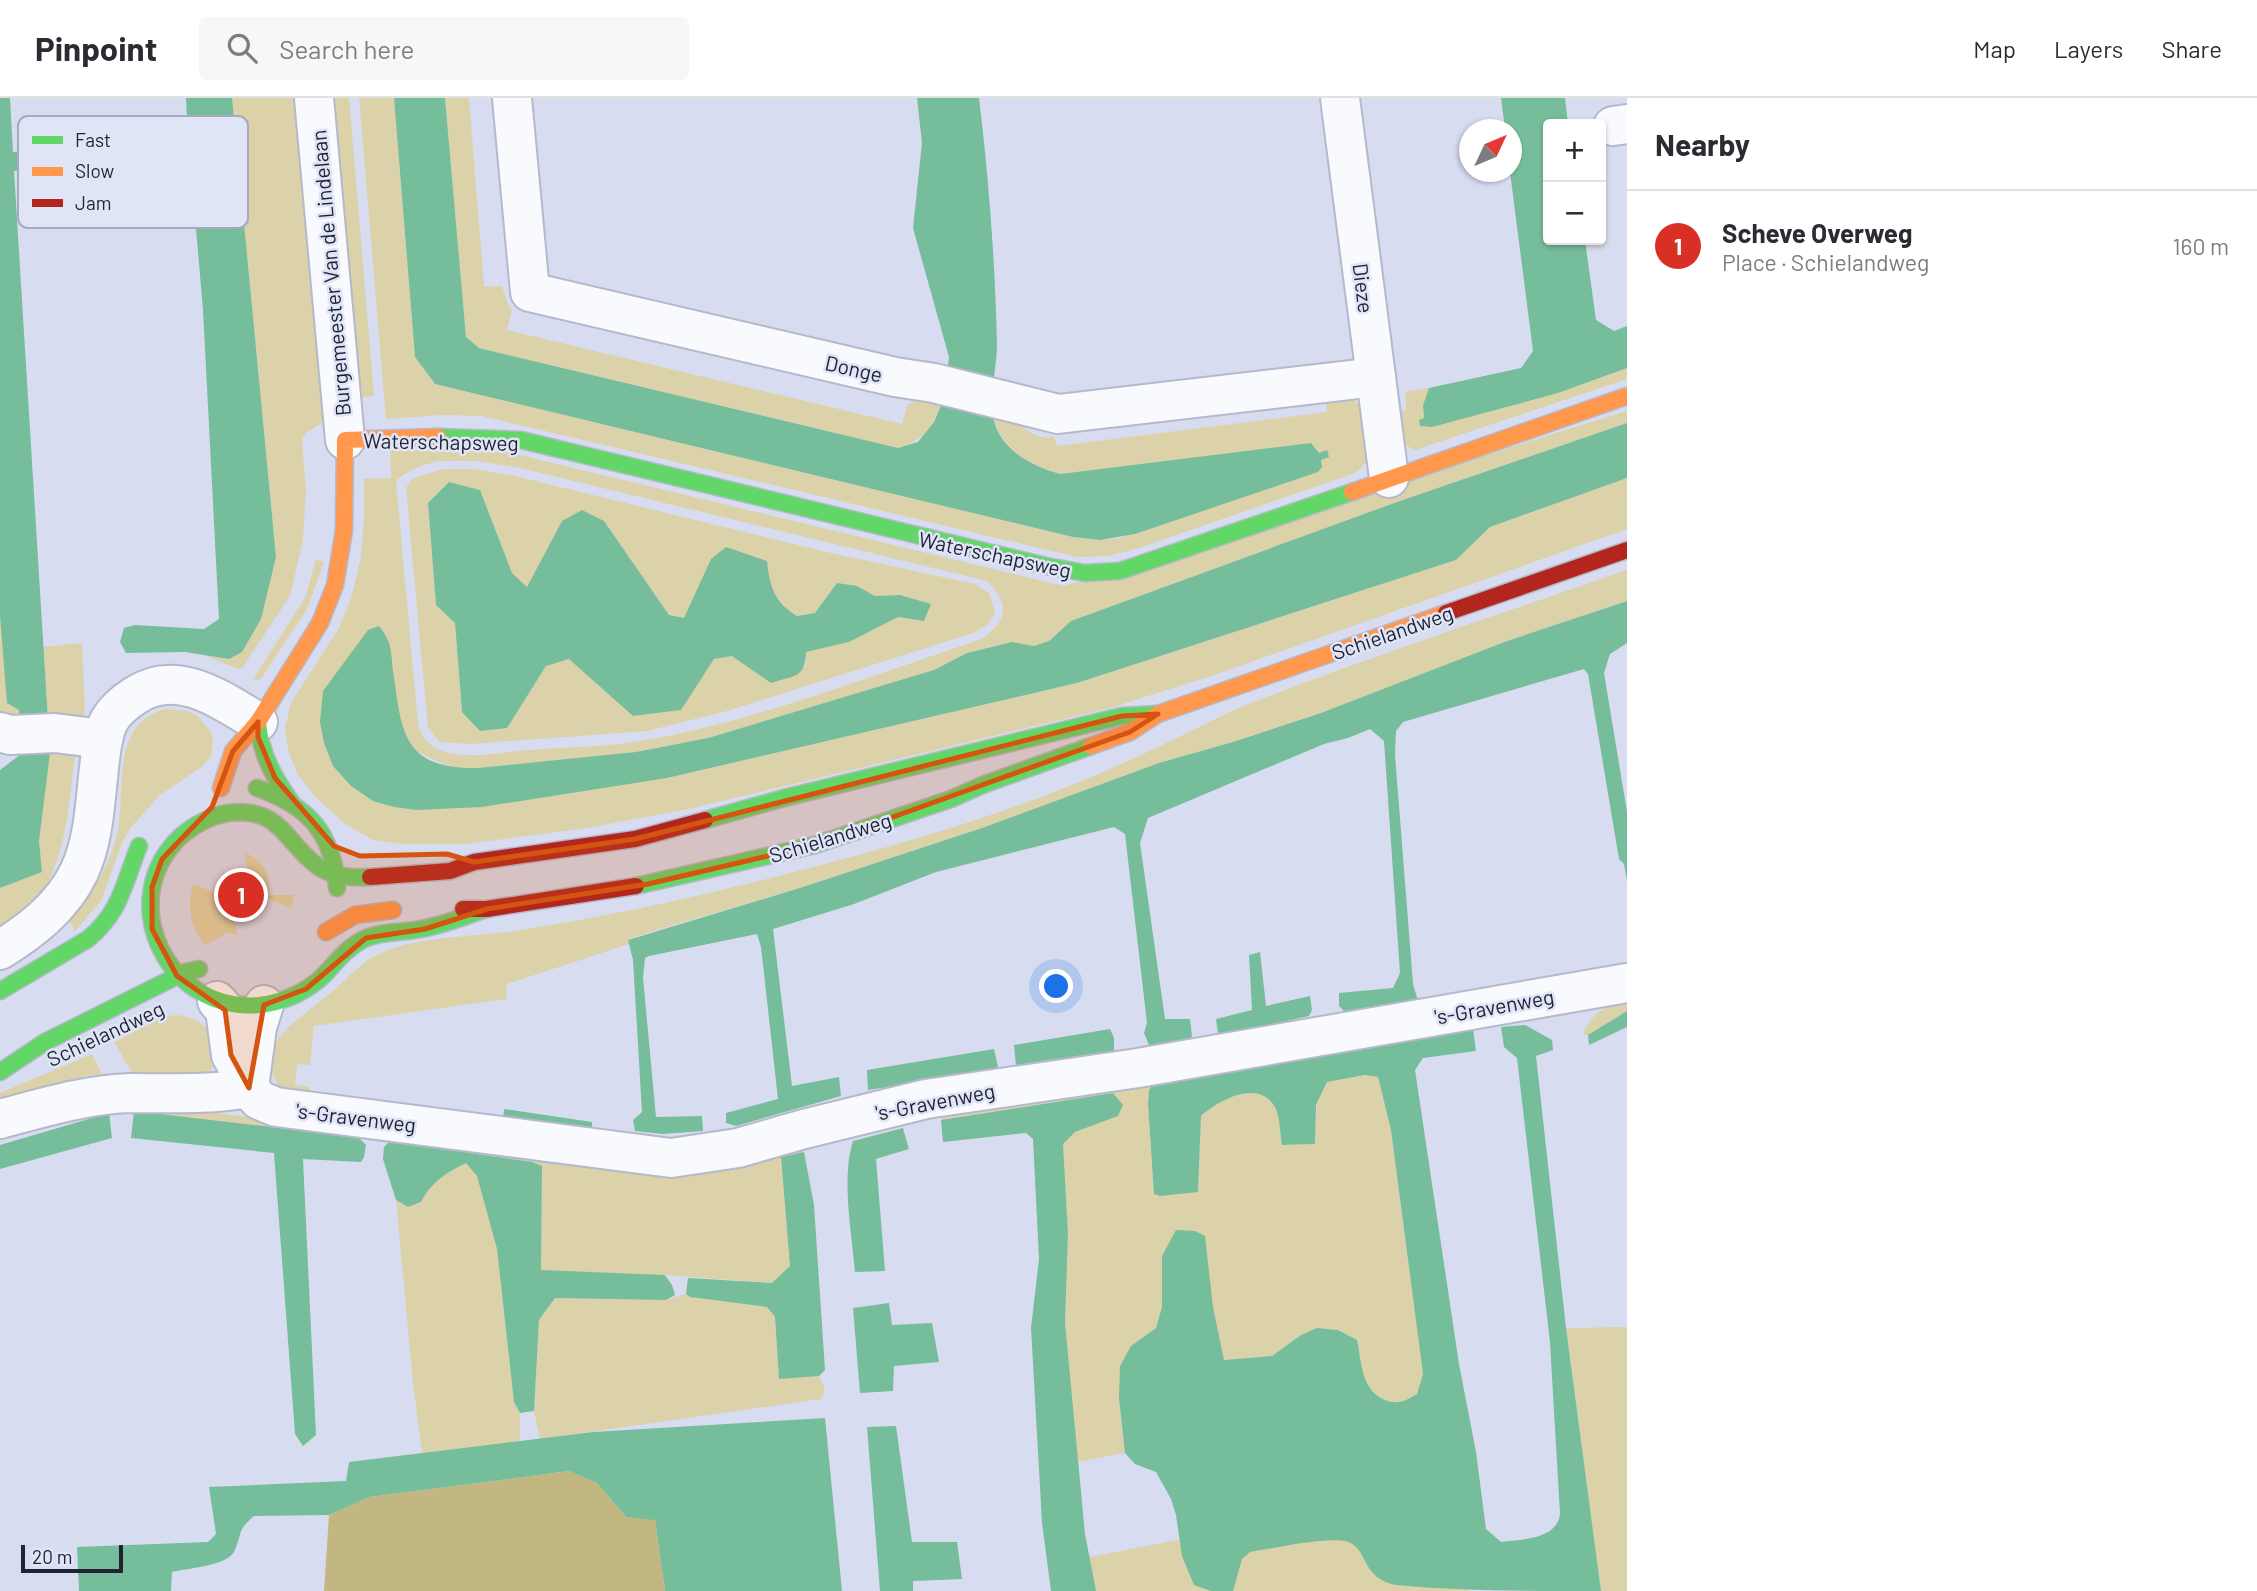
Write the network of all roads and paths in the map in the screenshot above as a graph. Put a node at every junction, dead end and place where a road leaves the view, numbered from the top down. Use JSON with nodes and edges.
{"nodes":[{"id":1,"x":314,"y":98,"type":"edge"},
{"id":2,"x":512,"y":98,"type":"edge"},
{"id":3,"x":1340,"y":98,"type":"edge"},
{"id":4,"x":1376,"y":377,"type":"junction"},
{"id":5,"x":1627,"y":396,"type":"edge"},
{"id":6,"x":345,"y":440,"type":"junction"},
{"id":7,"x":1389,"y":478,"type":"junction"},
{"id":8,"x":1627,"y":550,"type":"edge"},
{"id":9,"x":1158,"y":714,"type":"junction"},
{"id":10,"x":258,"y":722,"type":"junction"},
{"id":11,"x":5,"y":734,"type":"edge"},
{"id":12,"x":103,"y":738,"type":"junction"},
{"id":13,"x":213,"y":790,"type":"junction"},
{"id":14,"x":292,"y":803,"type":"junction"},
{"id":15,"x":197,"y":824,"type":"junction"},
{"id":16,"x":148,"y":833,"type":"dead end"},
{"id":17,"x":326,"y":837,"type":"junction"},
{"id":18,"x":345,"y":852,"type":"dead end"},
{"id":19,"x":447,"y":854,"type":"dead end"},
{"id":20,"x":474,"y":862,"type":"junction"},
{"id":21,"x":337,"y":875,"type":"junction"},
{"id":22,"x":405,"y":909,"type":"dead end"},
{"id":23,"x":440,"y":909,"type":"dead end"},
{"id":24,"x":487,"y":909,"type":"junction"},
{"id":25,"x":0,"y":950,"type":"edge"},
{"id":26,"x":177,"y":976,"type":"junction"},
{"id":27,"x":1627,"y":983,"type":"edge"},
{"id":28,"x":0,"y":991,"type":"edge"},
{"id":29,"x":205,"y":993,"type":"junction"},
{"id":30,"x":270,"y":993,"type":"junction"},
{"id":31,"x":40,"y":1064,"type":"dead end"},
{"id":32,"x":0,"y":1072,"type":"edge"},
{"id":33,"x":249,"y":1088,"type":"junction"},
{"id":34,"x":0,"y":1119,"type":"edge"}],
"edges":[{"from":1,"to":6,"type":"street","name":"Burgemeester Van de Lindelaan"},
{"from":2,"to":4,"type":"street","name":"Donge"},
{"from":3,"to":4,"type":"street","name":"Dieze"},
{"from":4,"to":7,"type":"street","name":"Dieze"},
{"from":5,"to":7,"type":"main road","name":"Waterschapsweg"},
{"from":6,"to":7,"type":"main road","name":"Waterschapsweg"},
{"from":6,"to":10,"type":"main road","name":"Burgemeester Van de Lindelaan"},
{"from":8,"to":9,"type":"main road","name":"Schielandweg"},
{"from":9,"to":20,"type":"main road","name":"Schielandweg"},
{"from":9,"to":24,"type":"main road","name":"Schielandweg"},
{"from":10,"to":12,"type":"street"},
{"from":10,"to":13,"type":"main road","name":"Burgemeester Van de Lindelaan"},
{"from":10,"to":14,"type":"main road"},
{"from":11,"to":12,"type":"street"},
{"from":12,"to":25,"type":"street"},
{"from":13,"to":14,"type":"main road"},
{"from":13,"to":15,"type":"main road","name":"Burgemeester Van de Lindelaan"},
{"from":14,"to":17,"type":"main road"},
{"from":15,"to":21,"type":"main road"},
{"from":15,"to":26,"type":"main road"},
{"from":16,"to":28,"type":"main road"},
{"from":17,"to":18,"type":"main road"},
{"from":17,"to":21,"type":"main road"},
{"from":19,"to":20,"type":"main road","name":"Schielandweg"},
{"from":20,"to":21,"type":"main road","name":"Schielandweg"},
{"from":21,"to":22,"type":"main road"},
{"from":23,"to":24,"type":"main road","name":"Schielandweg"},
{"from":24,"to":30,"type":"main road","name":"Schielandweg"},
{"from":26,"to":29,"type":"main road"},
{"from":26,"to":29,"type":"main road","name":"Schielandweg"},
{"from":26,"to":32,"type":"main road","name":"Schielandweg"},
{"from":27,"to":33,"type":"street","name":"'s-Gravenweg"},
{"from":29,"to":30,"type":"main road","name":"Schielandweg"},
{"from":29,"to":33,"type":"street","name":"'s-Gravenweg"},
{"from":30,"to":33,"type":"street"},
{"from":31,"to":32,"type":"main road","name":"Schielandweg"},
{"from":33,"to":34,"type":"street"}]}
